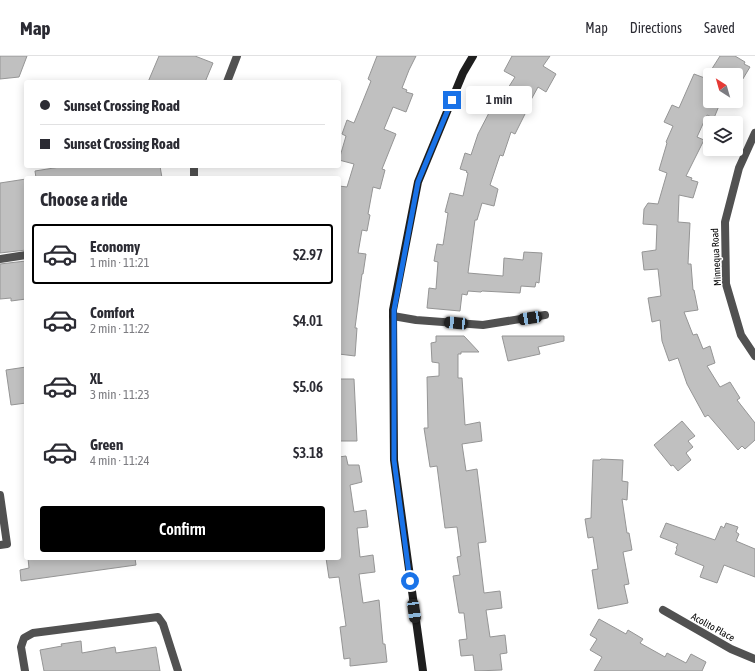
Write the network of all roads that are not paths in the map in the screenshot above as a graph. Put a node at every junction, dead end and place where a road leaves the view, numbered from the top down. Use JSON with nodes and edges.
{"nodes":[{"id":1,"x":237,"y":56,"type":"edge"},
{"id":2,"x":473,"y":56,"type":"edge"},
{"id":3,"x":228,"y":80,"type":"edge"},
{"id":4,"x":755,"y":133,"type":"edge"},
{"id":5,"x":24,"y":255,"type":"edge"},
{"id":6,"x":0,"y":259,"type":"edge"},
{"id":7,"x":545,"y":315,"type":"dead end"},
{"id":8,"x":394,"y":316,"type":"junction"},
{"id":9,"x":755,"y":356,"type":"edge"},
{"id":10,"x":0,"y":495,"type":"edge"},
{"id":11,"x":0,"y":545,"type":"edge"},
{"id":12,"x":663,"y":610,"type":"dead end"},
{"id":13,"x":755,"y":659,"type":"edge"},
{"id":14,"x":25,"y":671,"type":"edge"},
{"id":15,"x":178,"y":671,"type":"edge"},
{"id":16,"x":423,"y":671,"type":"edge"}],
"edges":[{"from":1,"to":3,"type":"street"},
{"from":2,"to":8,"type":"street"},
{"from":4,"to":9,"type":"street","name":"Minnequa Road"},
{"from":5,"to":6,"type":"street"},
{"from":7,"to":8,"type":"street"},
{"from":8,"to":16,"type":"street"},
{"from":10,"to":11,"type":"street"},
{"from":12,"to":13,"type":"street","name":"Acolito Place"},
{"from":14,"to":15,"type":"street"}]}
